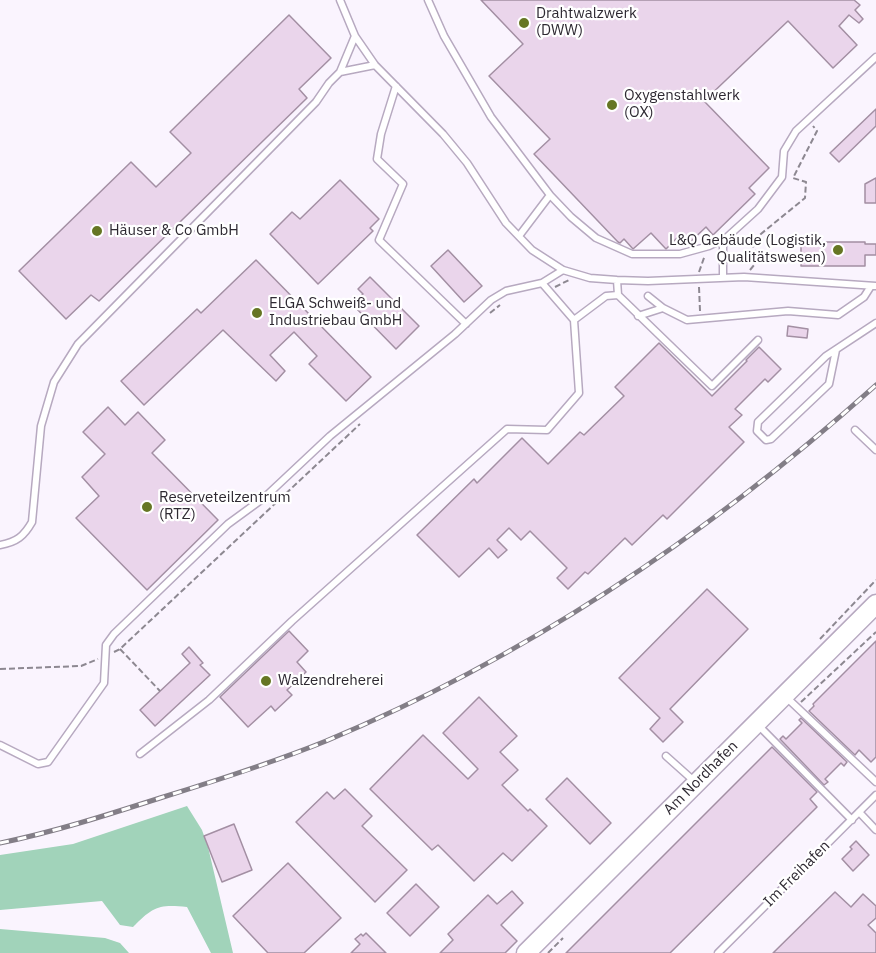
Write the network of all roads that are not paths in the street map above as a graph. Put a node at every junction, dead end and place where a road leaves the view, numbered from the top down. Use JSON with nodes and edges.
{"nodes":[{"id":1,"x":340,"y":0,"type":"edge"},
{"id":2,"x":428,"y":0,"type":"edge"},
{"id":3,"x":355,"y":36,"type":"junction"},
{"id":4,"x":876,"y":57,"type":"edge"},
{"id":5,"x":375,"y":65,"type":"junction"},
{"id":6,"x":340,"y":72,"type":"junction"},
{"id":7,"x":396,"y":86,"type":"junction"},
{"id":8,"x":550,"y":195,"type":"junction"},
{"id":9,"x":519,"y":236,"type":"junction"},
{"id":10,"x":726,"y":238,"type":"junction"},
{"id":11,"x":563,"y":270,"type":"junction"},
{"id":12,"x":723,"y":277,"type":"junction"},
{"id":13,"x":617,"y":280,"type":"junction"},
{"id":14,"x":542,"y":284,"type":"junction"},
{"id":15,"x":873,"y":286,"type":"edge"},
{"id":16,"x":618,"y":295,"type":"junction"},
{"id":17,"x":648,"y":296,"type":"dead end"},
{"id":18,"x":663,"y":308,"type":"junction"},
{"id":19,"x":638,"y":316,"type":"junction"},
{"id":20,"x":574,"y":320,"type":"junction"},
{"id":21,"x":876,"y":323,"type":"edge"},
{"id":22,"x":466,"y":324,"type":"junction"},
{"id":23,"x":758,"y":340,"type":"dead end"},
{"id":24,"x":836,"y":350,"type":"junction"},
{"id":25,"x":855,"y":430,"type":"dead end"},
{"id":26,"x":876,"y":450,"type":"edge"},
{"id":27,"x":0,"y":545,"type":"edge"},
{"id":28,"x":870,"y":598,"type":"edge"},
{"id":29,"x":790,"y":700,"type":"junction"},
{"id":30,"x":756,"y":723,"type":"junction"},
{"id":31,"x":0,"y":745,"type":"edge"},
{"id":32,"x":140,"y":754,"type":"dead end"},
{"id":33,"x":666,"y":756,"type":"dead end"},
{"id":34,"x":876,"y":782,"type":"edge"},
{"id":35,"x":696,"y":783,"type":"junction"},
{"id":36,"x":876,"y":795,"type":"edge"},
{"id":37,"x":859,"y":812,"type":"junction"},
{"id":38,"x":852,"y":820,"type":"junction"},
{"id":39,"x":876,"y":830,"type":"edge"},
{"id":40,"x":526,"y":953,"type":"edge"},
{"id":41,"x":718,"y":953,"type":"edge"}],
"edges":[{"from":1,"to":3,"type":"lane"},
{"from":2,"to":8,"type":"lane"},
{"from":3,"to":5,"type":"lane"},
{"from":3,"to":6,"type":"lane"},
{"from":4,"to":10,"type":"lane"},
{"from":5,"to":6,"type":"lane"},
{"from":5,"to":7,"type":"lane"},
{"from":6,"to":27,"type":"lane"},
{"from":7,"to":9,"type":"lane"},
{"from":7,"to":22,"type":"lane"},
{"from":8,"to":9,"type":"lane"},
{"from":8,"to":10,"type":"lane"},
{"from":9,"to":11,"type":"lane"},
{"from":10,"to":12,"type":"lane"},
{"from":11,"to":13,"type":"lane"},
{"from":11,"to":14,"type":"lane"},
{"from":12,"to":13,"type":"lane"},
{"from":12,"to":15,"type":"lane"},
{"from":13,"to":16,"type":"lane"},
{"from":14,"to":20,"type":"lane"},
{"from":14,"to":22,"type":"lane"},
{"from":15,"to":18,"type":"lane"},
{"from":16,"to":19,"type":"lane"},
{"from":16,"to":20,"type":"lane"},
{"from":17,"to":18,"type":"lane"},
{"from":18,"to":19,"type":"lane"},
{"from":19,"to":23,"type":"lane"},
{"from":20,"to":32,"type":"lane"},
{"from":21,"to":24,"type":"lane"},
{"from":22,"to":31,"type":"lane"},
{"from":24,"to":24,"type":"lane"},
{"from":25,"to":26,"type":"lane"},
{"from":28,"to":29,"type":"main road","name":"Am Nordhafen"},
{"from":29,"to":30,"type":"main road","name":"Am Nordhafen"},
{"from":29,"to":34,"type":"lane"},
{"from":30,"to":35,"type":"main road","name":"Am Nordhafen"},
{"from":30,"to":38,"type":"lane"},
{"from":33,"to":35,"type":"lane"},
{"from":35,"to":40,"type":"main road","name":"Am Nordhafen"},
{"from":36,"to":37,"type":"lane","name":"Im Freihafen"},
{"from":37,"to":38,"type":"lane","name":"Im Freihafen"},
{"from":37,"to":39,"type":"lane"},
{"from":38,"to":41,"type":"lane","name":"Im Freihafen"}]}
